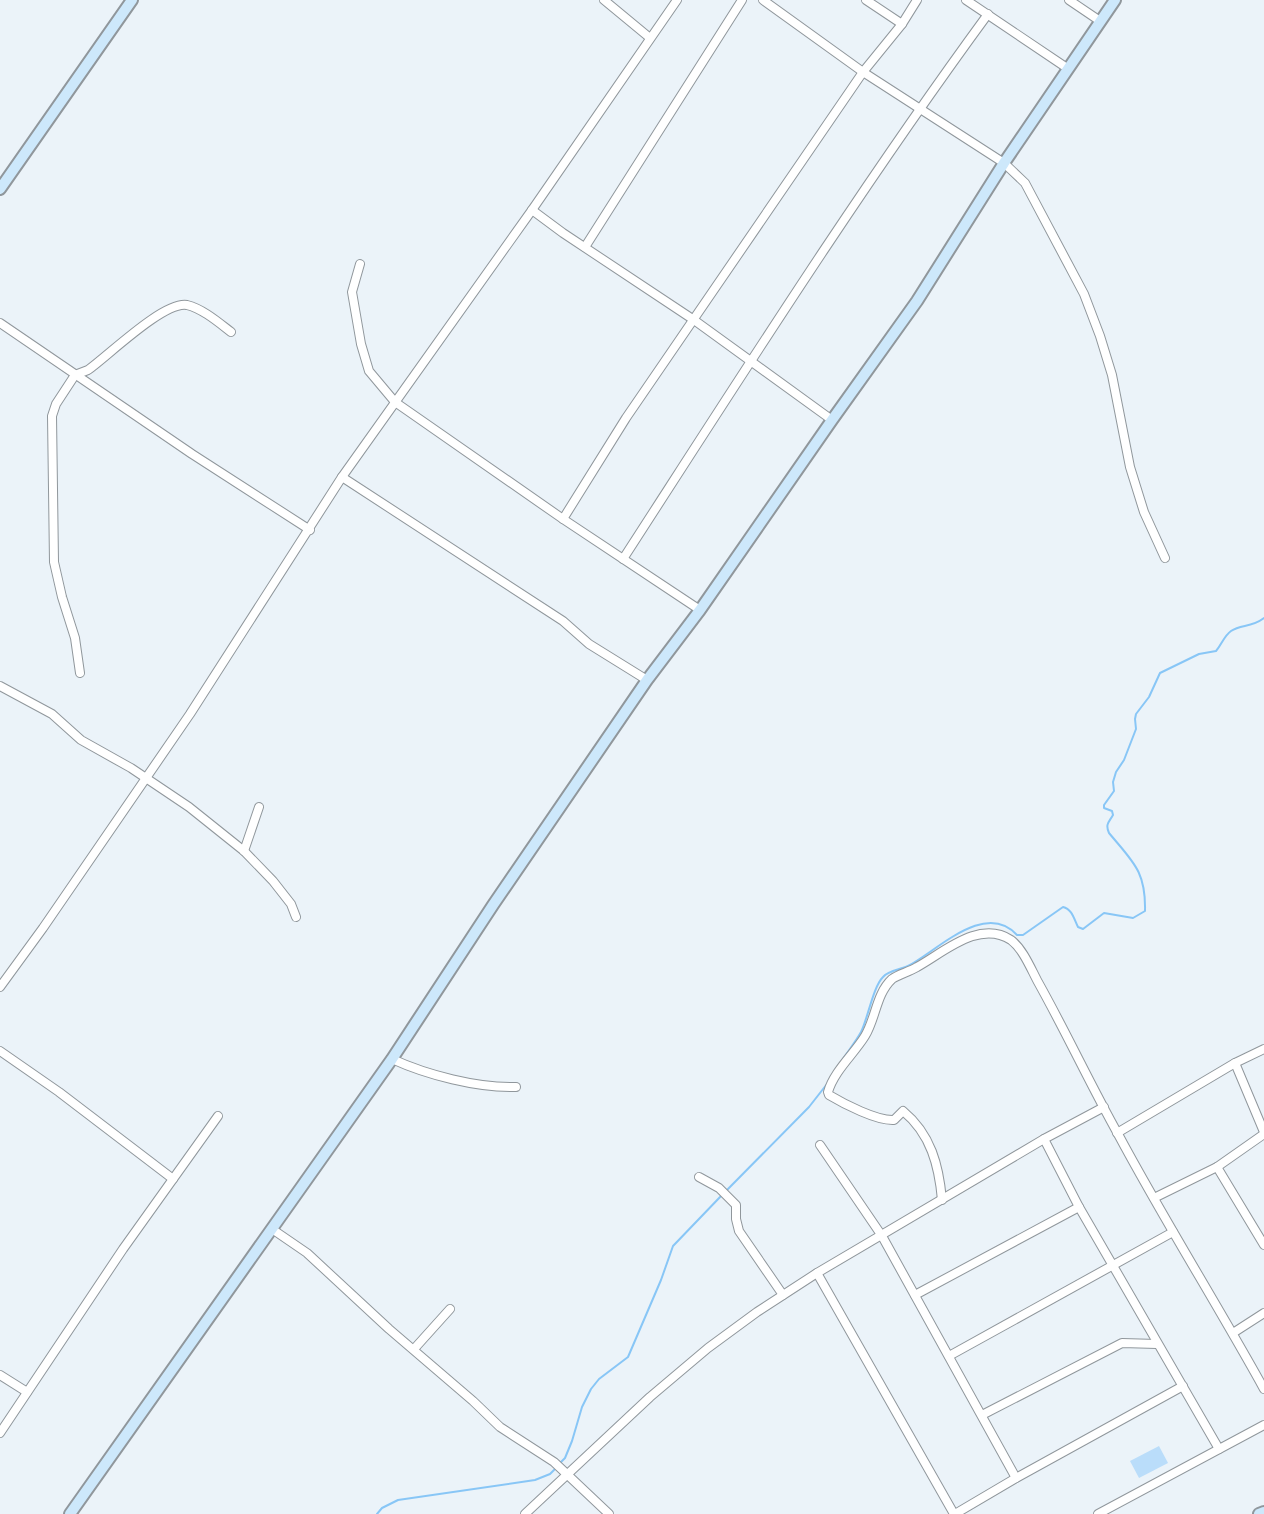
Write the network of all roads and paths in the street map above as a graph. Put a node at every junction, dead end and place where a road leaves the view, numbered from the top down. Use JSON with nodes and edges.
{"nodes":[{"id":1,"x":132,"y":0,"type":"edge"},
{"id":2,"x":604,"y":0,"type":"edge"},
{"id":3,"x":677,"y":0,"type":"edge"},
{"id":4,"x":742,"y":0,"type":"edge"},
{"id":5,"x":763,"y":0,"type":"edge"},
{"id":6,"x":866,"y":0,"type":"edge"},
{"id":7,"x":917,"y":0,"type":"edge"},
{"id":8,"x":966,"y":0,"type":"edge"},
{"id":9,"x":1069,"y":0,"type":"edge"},
{"id":10,"x":1114,"y":0,"type":"edge"},
{"id":11,"x":988,"y":14,"type":"junction"},
{"id":12,"x":1100,"y":21,"type":"junction"},
{"id":13,"x":902,"y":24,"type":"junction"},
{"id":14,"x":650,"y":38,"type":"junction"},
{"id":15,"x":1067,"y":68,"type":"junction"},
{"id":16,"x":863,"y":72,"type":"junction"},
{"id":17,"x":918,"y":109,"type":"junction"},
{"id":18,"x":1004,"y":164,"type":"junction"},
{"id":19,"x":0,"y":189,"type":"edge"},
{"id":20,"x":532,"y":210,"type":"junction"},
{"id":21,"x":585,"y":247,"type":"junction"},
{"id":22,"x":360,"y":264,"type":"dead end"},
{"id":23,"x":694,"y":320,"type":"junction"},
{"id":24,"x":1,"y":325,"type":"edge"},
{"id":25,"x":231,"y":332,"type":"dead end"},
{"id":26,"x":751,"y":360,"type":"junction"},
{"id":27,"x":75,"y":375,"type":"junction"},
{"id":28,"x":395,"y":402,"type":"junction"},
{"id":29,"x":831,"y":420,"type":"junction"},
{"id":30,"x":342,"y":477,"type":"junction"},
{"id":31,"x":563,"y":519,"type":"junction"},
{"id":32,"x":310,"y":530,"type":"junction"},
{"id":33,"x":1165,"y":558,"type":"dead end"},
{"id":34,"x":623,"y":559,"type":"junction"},
{"id":35,"x":700,"y":610,"type":"junction"},
{"id":36,"x":81,"y":673,"type":"dead end"},
{"id":37,"x":647,"y":680,"type":"junction"},
{"id":38,"x":0,"y":686,"type":"edge"},
{"id":39,"x":146,"y":779,"type":"junction"},
{"id":40,"x":259,"y":807,"type":"dead end"},
{"id":41,"x":244,"y":851,"type":"junction"},
{"id":42,"x":296,"y":917,"type":"dead end"},
{"id":43,"x":0,"y":987,"type":"edge"},
{"id":44,"x":1264,"y":1049,"type":"edge"},
{"id":45,"x":0,"y":1051,"type":"edge"},
{"id":46,"x":392,"y":1059,"type":"junction"},
{"id":47,"x":1235,"y":1064,"type":"junction"},
{"id":48,"x":516,"y":1087,"type":"dead end"},
{"id":49,"x":1104,"y":1107,"type":"junction"},
{"id":50,"x":218,"y":1116,"type":"dead end"},
{"id":51,"x":1117,"y":1133,"type":"junction"},
{"id":52,"x":1264,"y":1133,"type":"edge"},
{"id":53,"x":1044,"y":1139,"type":"junction"},
{"id":54,"x":820,"y":1145,"type":"dead end"},
{"id":55,"x":1217,"y":1167,"type":"junction"},
{"id":56,"x":699,"y":1177,"type":"dead end"},
{"id":57,"x":173,"y":1179,"type":"junction"},
{"id":58,"x":1154,"y":1198,"type":"junction"},
{"id":59,"x":942,"y":1200,"type":"junction"},
{"id":60,"x":1079,"y":1207,"type":"junction"},
{"id":61,"x":272,"y":1229,"type":"junction"},
{"id":62,"x":1173,"y":1232,"type":"junction"},
{"id":63,"x":882,"y":1236,"type":"junction"},
{"id":64,"x":1264,"y":1245,"type":"edge"},
{"id":65,"x":1112,"y":1264,"type":"junction"},
{"id":66,"x":817,"y":1273,"type":"junction"},
{"id":67,"x":783,"y":1295,"type":"junction"},
{"id":68,"x":915,"y":1295,"type":"junction"},
{"id":69,"x":450,"y":1309,"type":"dead end"},
{"id":70,"x":1264,"y":1313,"type":"edge"},
{"id":71,"x":1233,"y":1333,"type":"junction"},
{"id":72,"x":1157,"y":1344,"type":"junction"},
{"id":73,"x":414,"y":1348,"type":"junction"},
{"id":74,"x":949,"y":1356,"type":"junction"},
{"id":75,"x":0,"y":1375,"type":"edge"},
{"id":76,"x":1183,"y":1386,"type":"junction"},
{"id":77,"x":1264,"y":1389,"type":"edge"},
{"id":78,"x":27,"y":1392,"type":"junction"},
{"id":79,"x":982,"y":1415,"type":"junction"},
{"id":80,"x":1264,"y":1425,"type":"edge"},
{"id":81,"x":0,"y":1433,"type":"edge"},
{"id":82,"x":1219,"y":1449,"type":"junction"},
{"id":83,"x":565,"y":1473,"type":"junction"},
{"id":84,"x":1016,"y":1478,"type":"junction"},
{"id":85,"x":1264,"y":1512,"type":"edge"},
{"id":86,"x":70,"y":1514,"type":"edge"},
{"id":87,"x":525,"y":1514,"type":"edge"},
{"id":88,"x":609,"y":1514,"type":"edge"},
{"id":89,"x":954,"y":1514,"type":"edge"},
{"id":90,"x":1098,"y":1514,"type":"edge"},
{"id":91,"x":1259,"y":1514,"type":"edge"}],
"edges":[{"from":1,"to":19,"type":"street"},
{"from":2,"to":14,"type":"street"},
{"from":3,"to":14,"type":"street"},
{"from":4,"to":21,"type":"street"},
{"from":5,"to":16,"type":"street"},
{"from":6,"to":13,"type":"street"},
{"from":7,"to":13,"type":"street"},
{"from":8,"to":11,"type":"street"},
{"from":9,"to":12,"type":"street"},
{"from":10,"to":12,"type":"street"},
{"from":11,"to":15,"type":"street"},
{"from":11,"to":17,"type":"street"},
{"from":12,"to":15,"type":"street"},
{"from":13,"to":16,"type":"street"},
{"from":14,"to":20,"type":"street"},
{"from":15,"to":18,"type":"street"},
{"from":16,"to":17,"type":"street"},
{"from":16,"to":23,"type":"street"},
{"from":17,"to":18,"type":"street"},
{"from":17,"to":26,"type":"street"},
{"from":18,"to":29,"type":"street"},
{"from":18,"to":33,"type":"street"},
{"from":20,"to":21,"type":"street"},
{"from":20,"to":28,"type":"street"},
{"from":21,"to":23,"type":"street"},
{"from":22,"to":28,"type":"street"},
{"from":23,"to":26,"type":"street"},
{"from":23,"to":31,"type":"street"},
{"from":24,"to":27,"type":"street"},
{"from":25,"to":27,"type":"street"},
{"from":26,"to":29,"type":"street"},
{"from":26,"to":34,"type":"street"},
{"from":27,"to":32,"type":"street"},
{"from":27,"to":36,"type":"street"},
{"from":28,"to":30,"type":"street"},
{"from":28,"to":31,"type":"street"},
{"from":29,"to":35,"type":"street"},
{"from":30,"to":32,"type":"street"},
{"from":30,"to":37,"type":"street"},
{"from":31,"to":34,"type":"street"},
{"from":32,"to":39,"type":"street"},
{"from":34,"to":35,"type":"street"},
{"from":35,"to":37,"type":"street"},
{"from":37,"to":46,"type":"street"},
{"from":38,"to":39,"type":"street"},
{"from":39,"to":41,"type":"street"},
{"from":39,"to":43,"type":"street"},
{"from":40,"to":41,"type":"street"},
{"from":41,"to":42,"type":"street"},
{"from":44,"to":47,"type":"street"},
{"from":45,"to":57,"type":"street"},
{"from":46,"to":48,"type":"street"},
{"from":46,"to":61,"type":"street"},
{"from":47,"to":51,"type":"street"},
{"from":47,"to":52,"type":"street"},
{"from":49,"to":51,"type":"street"},
{"from":49,"to":53,"type":"street"},
{"from":49,"to":59,"type":"street"},
{"from":50,"to":57,"type":"street"},
{"from":51,"to":58,"type":"street"},
{"from":52,"to":55,"type":"street"},
{"from":53,"to":59,"type":"street"},
{"from":53,"to":60,"type":"street"},
{"from":54,"to":63,"type":"street"},
{"from":55,"to":58,"type":"street"},
{"from":55,"to":64,"type":"street"},
{"from":56,"to":67,"type":"street"},
{"from":57,"to":78,"type":"street"},
{"from":58,"to":62,"type":"street"},
{"from":59,"to":63,"type":"street"},
{"from":60,"to":65,"type":"street"},
{"from":60,"to":68,"type":"street"},
{"from":61,"to":73,"type":"street"},
{"from":61,"to":86,"type":"street"},
{"from":62,"to":65,"type":"street"},
{"from":62,"to":71,"type":"street"},
{"from":63,"to":66,"type":"street"},
{"from":63,"to":68,"type":"street"},
{"from":65,"to":72,"type":"street"},
{"from":65,"to":74,"type":"street"},
{"from":66,"to":67,"type":"street"},
{"from":66,"to":89,"type":"street"},
{"from":67,"to":83,"type":"street"},
{"from":68,"to":74,"type":"street"},
{"from":69,"to":73,"type":"street"},
{"from":70,"to":71,"type":"street"},
{"from":71,"to":77,"type":"street"},
{"from":72,"to":76,"type":"street"},
{"from":72,"to":79,"type":"street"},
{"from":73,"to":83,"type":"street"},
{"from":74,"to":79,"type":"street"},
{"from":75,"to":78,"type":"street"},
{"from":76,"to":82,"type":"street"},
{"from":76,"to":84,"type":"street"},
{"from":78,"to":81,"type":"street"},
{"from":79,"to":84,"type":"street"},
{"from":80,"to":82,"type":"street"},
{"from":82,"to":90,"type":"street"},
{"from":83,"to":87,"type":"street"},
{"from":83,"to":88,"type":"street"},
{"from":84,"to":89,"type":"street"},
{"from":85,"to":91,"type":"street"}]}
